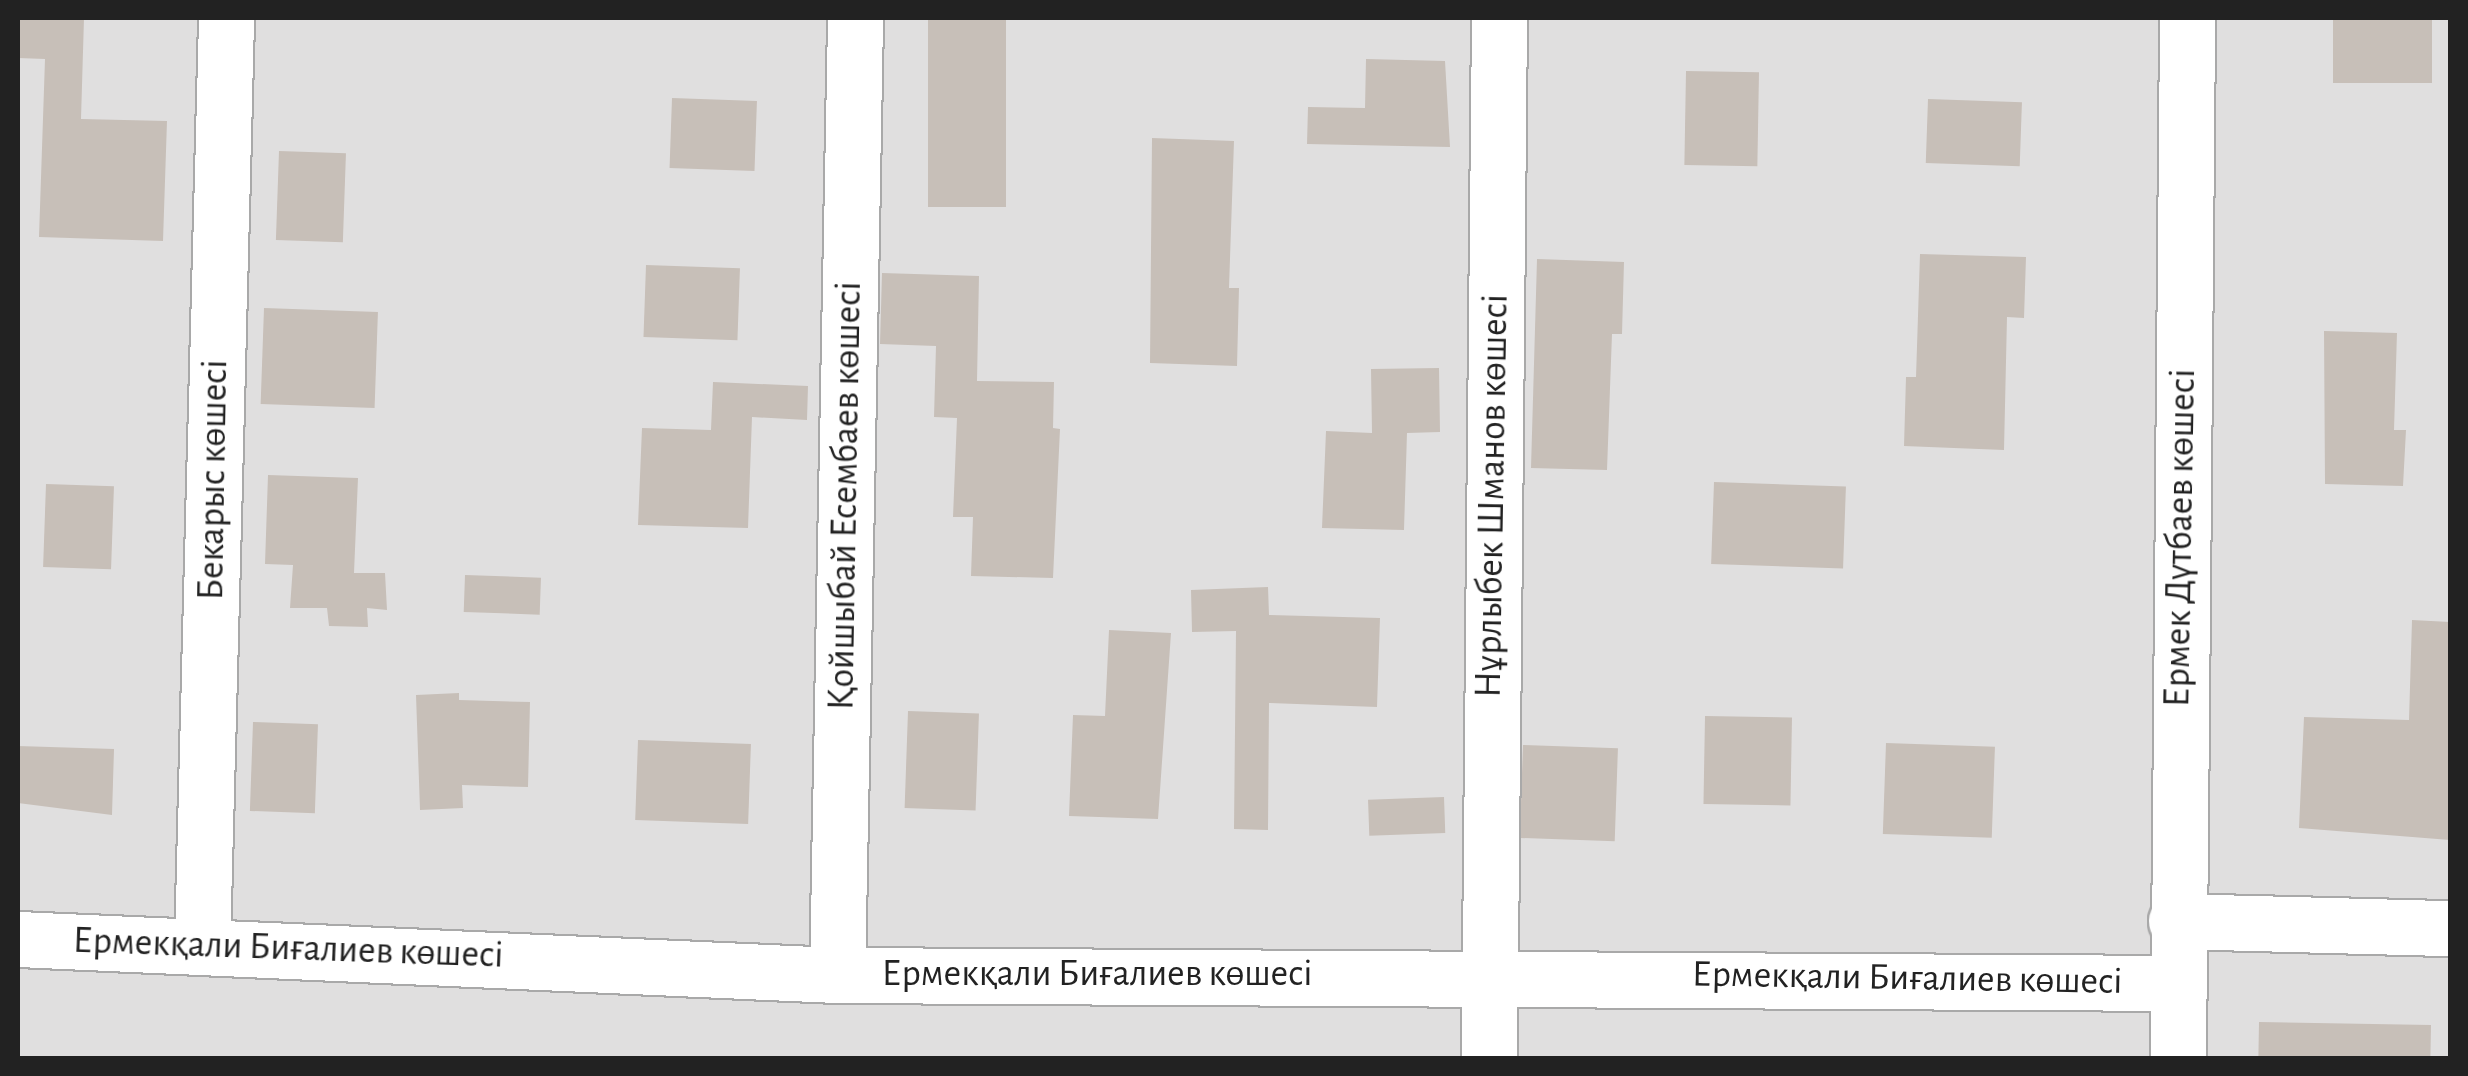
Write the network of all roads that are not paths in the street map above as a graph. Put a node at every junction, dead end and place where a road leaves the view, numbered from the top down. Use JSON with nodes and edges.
{"nodes":[{"id":1,"x":226,"y":18,"type":"edge"},
{"id":2,"x":855,"y":18,"type":"edge"},
{"id":3,"x":1499,"y":18,"type":"edge"},
{"id":4,"x":2187,"y":18,"type":"edge"},
{"id":5,"x":2176,"y":921,"type":"junction"},
{"id":6,"x":2450,"y":928,"type":"edge"},
{"id":7,"x":18,"y":938,"type":"edge"},
{"id":8,"x":202,"y":943,"type":"junction"},
{"id":9,"x":1487,"y":974,"type":"junction"},
{"id":10,"x":838,"y":975,"type":"junction"},
{"id":11,"x":2178,"y":982,"type":"junction"},
{"id":12,"x":1489,"y":1058,"type":"edge"},
{"id":13,"x":2178,"y":1058,"type":"edge"}],
"edges":[{"from":1,"to":8,"type":"street","name":"Бекарыс көшесі"},
{"from":2,"to":10,"type":"street","name":"Қойшыбай Есембаев көшесі"},
{"from":3,"to":9,"type":"street","name":"Нұрлыбек Шманов көшесі"},
{"from":4,"to":5,"type":"street","name":"Ермек Дүтбаев көшесi"},
{"from":5,"to":6,"type":"street"},
{"from":5,"to":11,"type":"street","name":"Ермек Дүтбаев көшесi"},
{"from":7,"to":8,"type":"street","name":"Ермекқали Биғалиев көшесі"},
{"from":8,"to":10,"type":"street","name":"Ермекқали Биғалиев көшесі"},
{"from":9,"to":10,"type":"street","name":"Ермекқали Биғалиев көшесі"},
{"from":9,"to":11,"type":"street","name":"Ермекқали Биғалиев көшесі"},
{"from":9,"to":12,"type":"street","name":"Нұрлыбек Шманов көшесі"},
{"from":11,"to":13,"type":"street","name":"Ермек Дүтбаев көшесi"}]}
